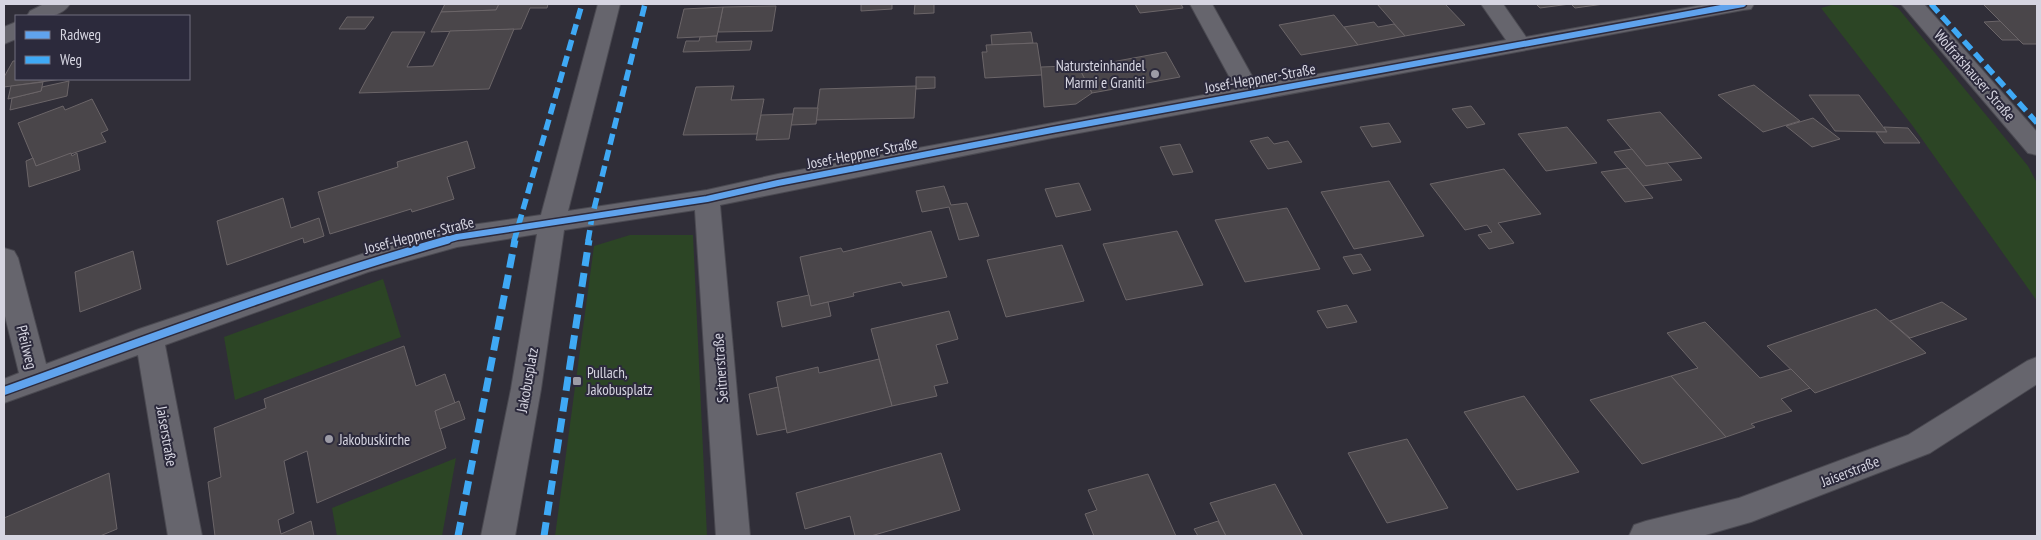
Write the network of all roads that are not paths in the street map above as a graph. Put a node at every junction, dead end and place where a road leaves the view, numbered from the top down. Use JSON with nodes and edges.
{"nodes":[{"id":1,"x":59,"y":4,"type":"edge"},
{"id":2,"x":609,"y":4,"type":"edge"},
{"id":3,"x":1201,"y":4,"type":"edge"},
{"id":4,"x":1492,"y":4,"type":"edge"},
{"id":5,"x":1743,"y":4,"type":"edge"},
{"id":6,"x":1912,"y":4,"type":"edge"},
{"id":7,"x":40,"y":15,"type":"edge"},
{"id":8,"x":15,"y":31,"type":"edge"},
{"id":9,"x":4,"y":37,"type":"edge"},
{"id":10,"x":1521,"y":46,"type":"junction"},
{"id":11,"x":1250,"y":93,"type":"junction"},
{"id":12,"x":2037,"y":146,"type":"edge"},
{"id":13,"x":706,"y":199,"type":"junction"},
{"id":14,"x":552,"y":222,"type":"junction"},
{"id":15,"x":4,"y":258,"type":"edge"},
{"id":16,"x":149,"y":337,"type":"junction"},
{"id":17,"x":2037,"y":369,"type":"edge"},
{"id":18,"x":35,"y":378,"type":"junction"},
{"id":19,"x":4,"y":391,"type":"edge"},
{"id":20,"x":185,"y":536,"type":"edge"},
{"id":21,"x":498,"y":536,"type":"edge"},
{"id":22,"x":732,"y":536,"type":"edge"},
{"id":23,"x":1646,"y":536,"type":"edge"}],
"edges":[{"from":1,"to":7,"type":"street"},
{"from":2,"to":14,"type":"street"},
{"from":3,"to":11,"type":"street"},
{"from":4,"to":10,"type":"street"},
{"from":5,"to":10,"type":"street","name":"Josef-Heppner-Straße"},
{"from":6,"to":12,"type":"street","name":"Wolfratshauser Straße"},
{"from":8,"to":9,"type":"street"},
{"from":10,"to":11,"type":"street","name":"Josef-Heppner-Straße"},
{"from":11,"to":13,"type":"street","name":"Josef-Heppner-Straße"},
{"from":13,"to":14,"type":"street","name":"Josef-Heppner-Straße"},
{"from":13,"to":22,"type":"street","name":"Seitnerstraße"},
{"from":14,"to":16,"type":"street","name":"Josef-Heppner-Straße"},
{"from":14,"to":21,"type":"street","name":"Jakobusplatz"},
{"from":15,"to":18,"type":"street","name":"Pfeilweg"},
{"from":16,"to":18,"type":"street","name":"Josef-Heppner-Straße"},
{"from":16,"to":20,"type":"street","name":"Jaiserstraße"},
{"from":17,"to":23,"type":"street","name":"Jaiserstraße"},
{"from":18,"to":19,"type":"street","name":"Josef-Heppner-Straße"}]}
